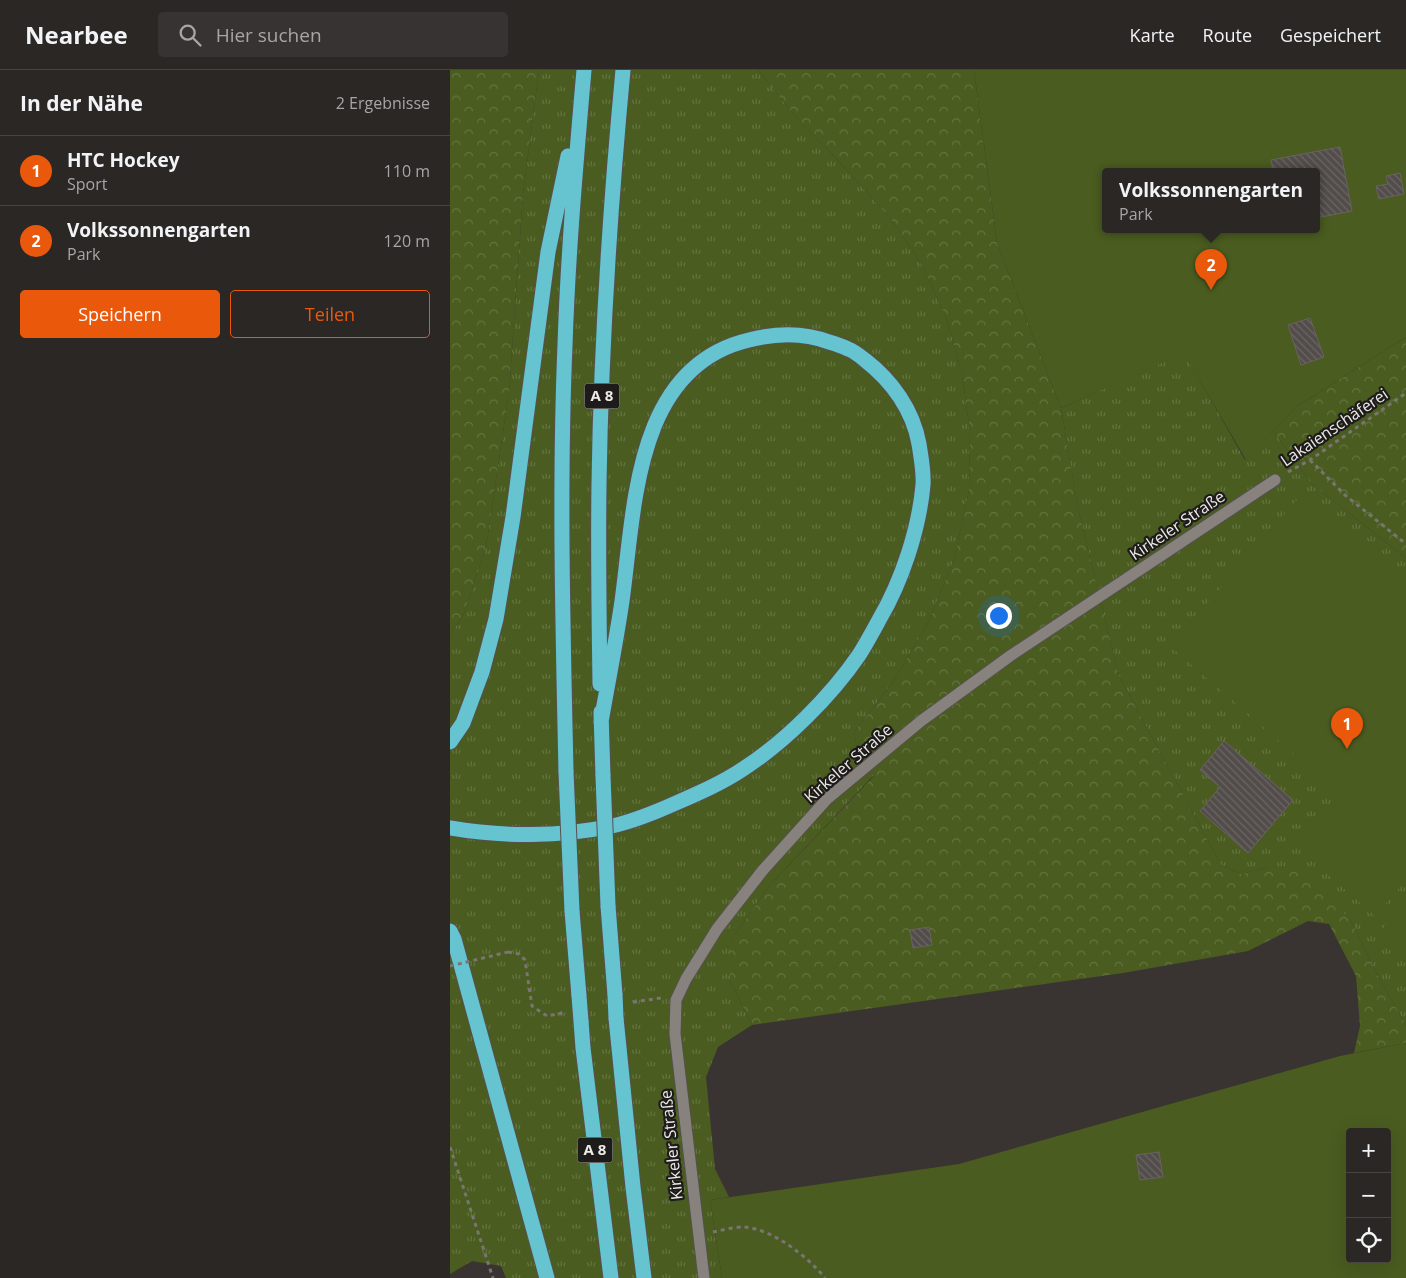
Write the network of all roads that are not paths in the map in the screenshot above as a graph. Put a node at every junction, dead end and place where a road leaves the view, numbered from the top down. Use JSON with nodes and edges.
{"nodes":[{"id":1,"x":584,"y":70,"type":"edge"},
{"id":2,"x":623,"y":70,"type":"edge"},
{"id":3,"x":582,"y":91,"type":"junction"},
{"id":4,"x":1275,"y":480,"type":"road end"},
{"id":5,"x":601,"y":722,"type":"junction"},
{"id":6,"x":450,"y":742,"type":"edge"},
{"id":7,"x":450,"y":828,"type":"edge"},
{"id":8,"x":450,"y":932,"type":"edge"},
{"id":9,"x":548,"y":1278,"type":"edge"},
{"id":10,"x":611,"y":1278,"type":"edge"},
{"id":11,"x":644,"y":1278,"type":"edge"},
{"id":12,"x":704,"y":1278,"type":"edge"}],
"edges":[{"from":1,"to":3,"type":"highway","number":"A 8"},
{"from":2,"to":5,"type":"highway","number":"A 8"},
{"from":3,"to":6,"type":"highway"},
{"from":3,"to":10,"type":"highway","number":"A 8","bridge":true},
{"from":4,"to":12,"type":"lane","name":"Kirkeler Straße"},
{"from":5,"to":7,"type":"highway"},
{"from":5,"to":11,"type":"highway","number":"A 8","bridge":true},
{"from":8,"to":9,"type":"highway"}]}
